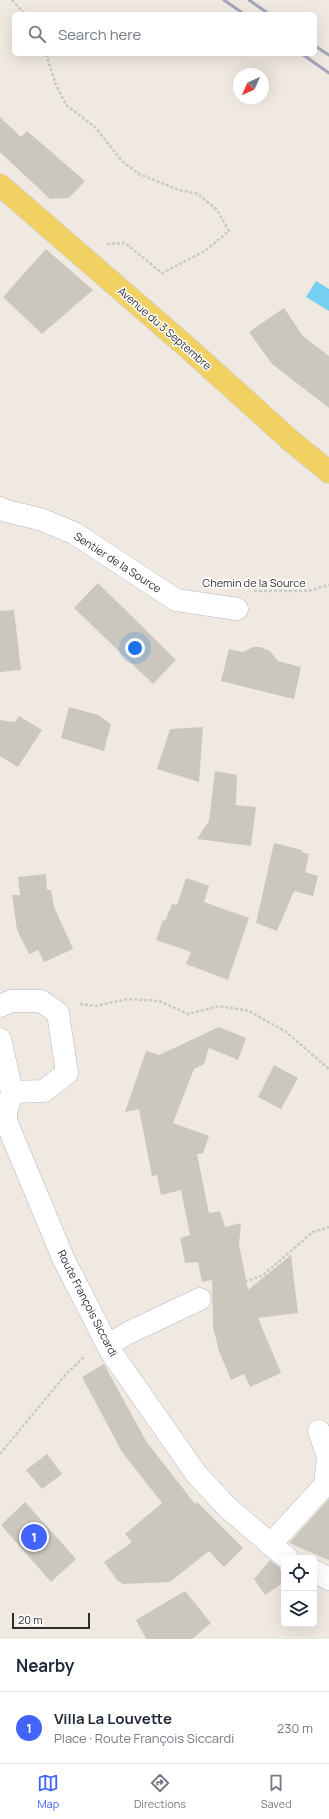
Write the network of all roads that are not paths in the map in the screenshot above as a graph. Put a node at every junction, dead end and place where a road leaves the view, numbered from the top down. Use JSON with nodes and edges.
{"nodes":[{"id":1,"x":0,"y":185,"type":"edge"},
{"id":2,"x":329,"y":472,"type":"edge"},
{"id":3,"x":0,"y":508,"type":"edge"},
{"id":4,"x":242,"y":600,"type":"road end"},
{"id":5,"x":0,"y":1006,"type":"edge"},
{"id":6,"x":0,"y":1039,"type":"edge"},
{"id":7,"x":12,"y":1092,"type":"junction"},
{"id":8,"x":200,"y":1299,"type":"road end"},
{"id":9,"x":109,"y":1345,"type":"junction"},
{"id":10,"x":319,"y":1432,"type":"dead end"},
{"id":11,"x":270,"y":1545,"type":"junction"},
{"id":12,"x":283,"y":1555,"type":"edge"},
{"id":13,"x":317,"y":1573,"type":"edge"},
{"id":14,"x":329,"y":1579,"type":"edge"}],
"edges":[{"from":1,"to":2,"type":"main road","name":"Avenue du 3 Septembre"},
{"from":3,"to":4,"type":"street","name":"Sentier de la Source"},
{"from":5,"to":7,"type":"street"},
{"from":6,"to":7,"type":"street","name":"Route François Siccardi"},
{"from":7,"to":9,"type":"street","name":"Route François Siccardi"},
{"from":8,"to":9,"type":"street"},
{"from":9,"to":11,"type":"street","name":"Route François Siccardi"},
{"from":10,"to":11,"type":"street"},
{"from":11,"to":12,"type":"street","name":"Route François Siccardi"},
{"from":13,"to":14,"type":"street"}]}
